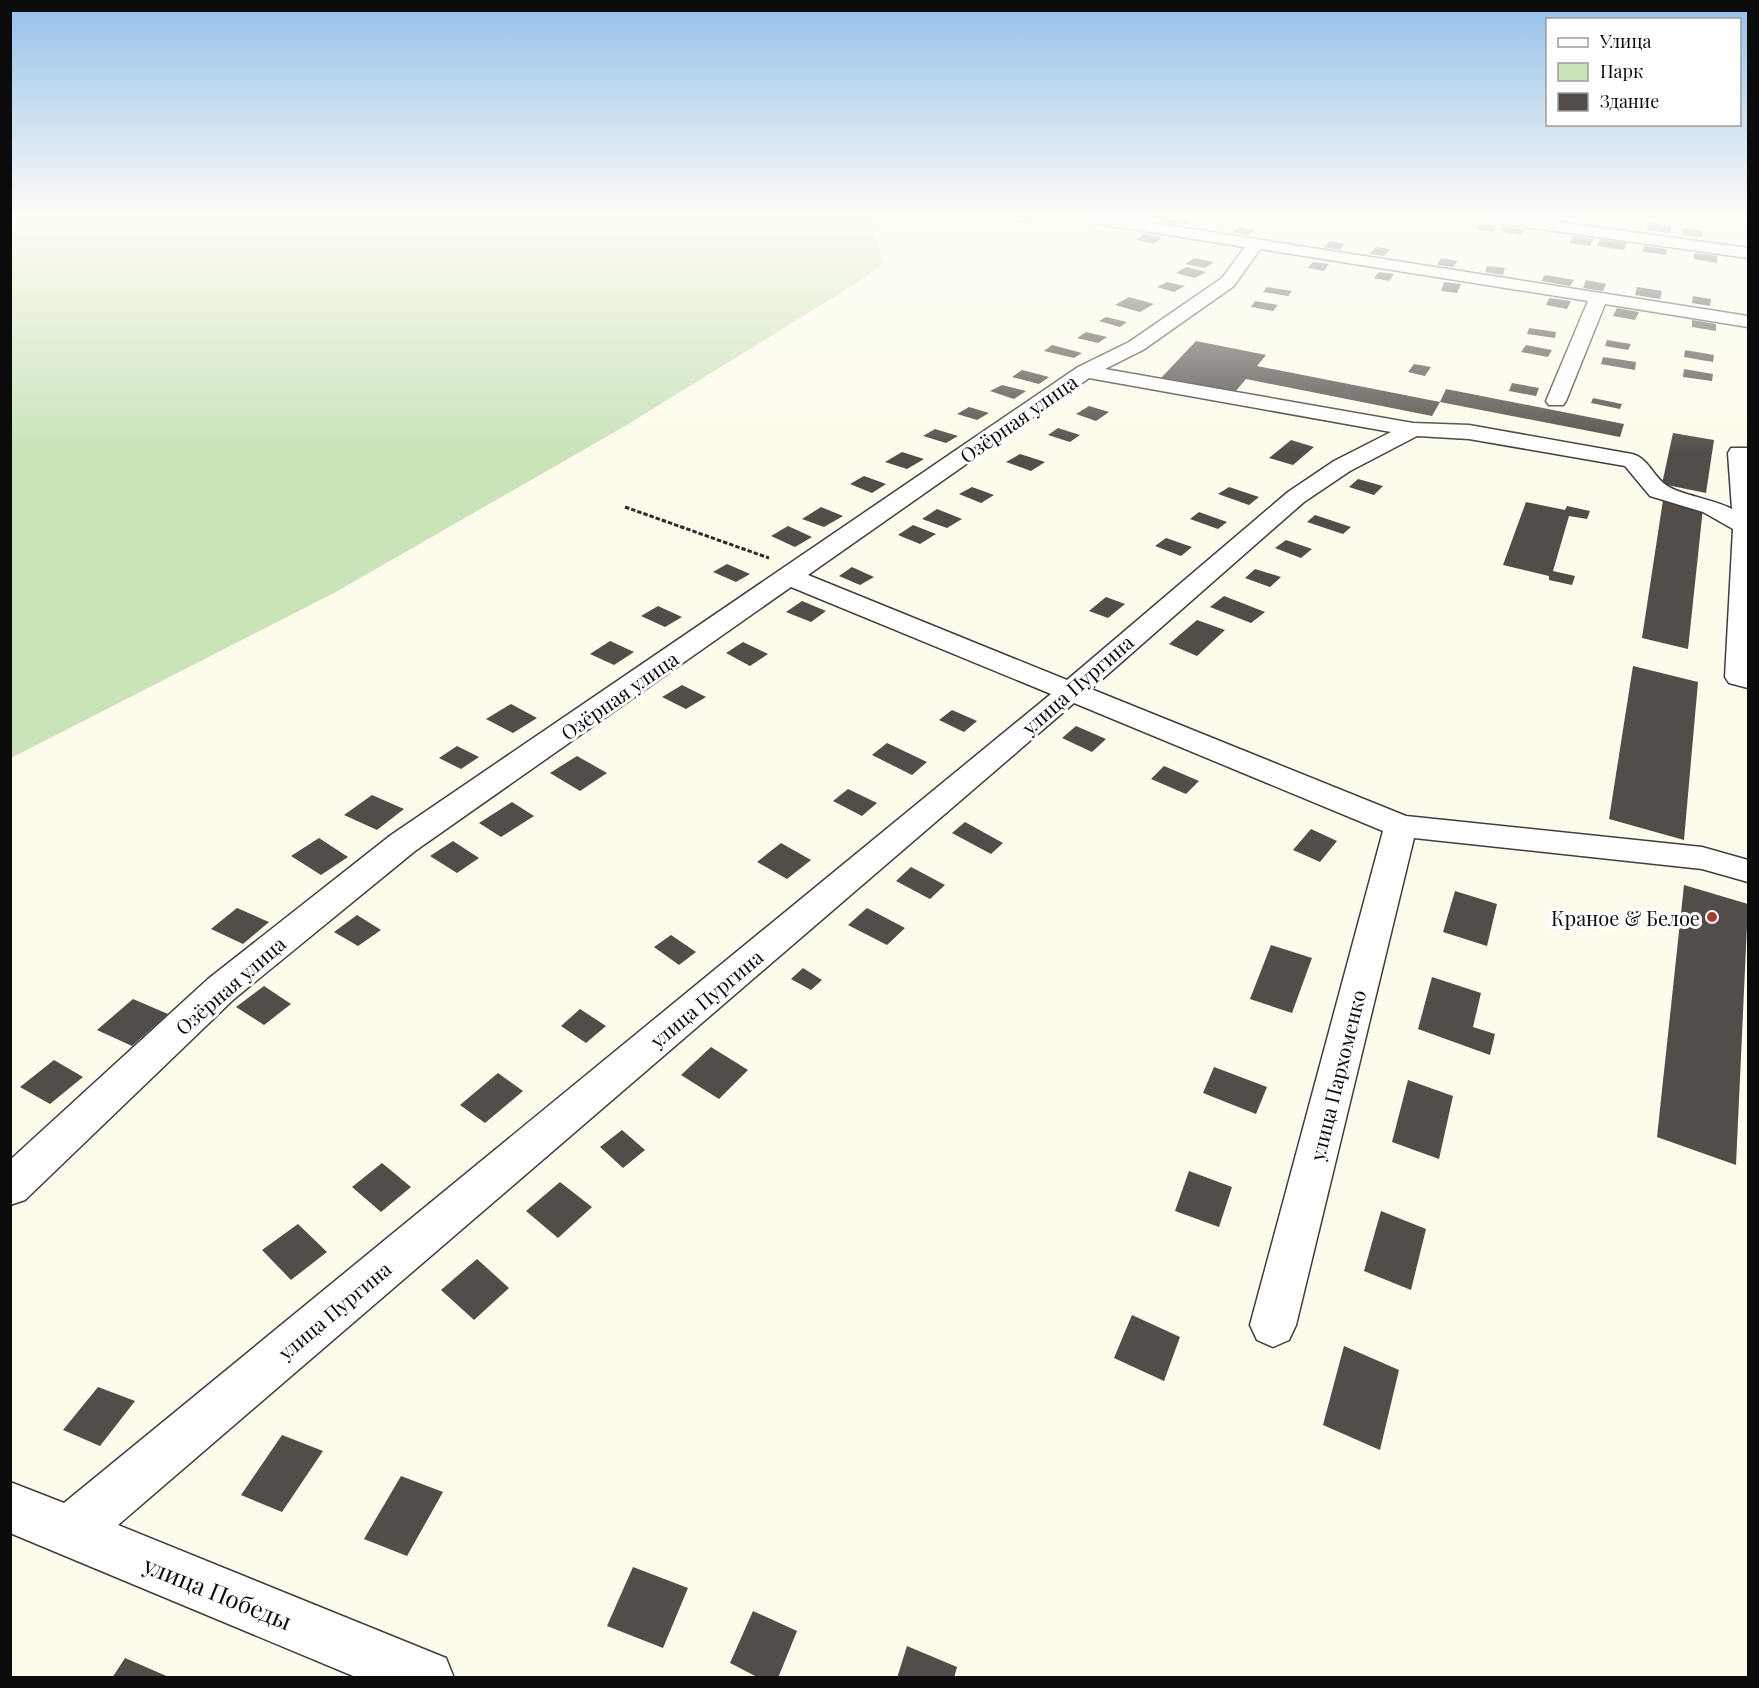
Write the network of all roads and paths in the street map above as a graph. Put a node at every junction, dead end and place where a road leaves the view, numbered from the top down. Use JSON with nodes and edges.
{"nodes":[{"id":1,"x":1207,"y":297,"type":"edge"},
{"id":2,"x":1599,"y":297,"type":"joint"},
{"id":3,"x":1749,"y":321,"type":"edge"},
{"id":4,"x":1085,"y":371,"type":"junction"},
{"id":5,"x":1556,"y":401,"type":"dead end"},
{"id":6,"x":1413,"y":429,"type":"junction"},
{"id":7,"x":1739,"y":453,"type":"dead end"},
{"id":8,"x":625,"y":507,"type":"dead end"},
{"id":9,"x":1747,"y":526,"type":"edge"},
{"id":10,"x":795,"y":573,"type":"junction"},
{"id":11,"x":1749,"y":680,"type":"edge"},
{"id":12,"x":1069,"y":693,"type":"junction"},
{"id":13,"x":1401,"y":826,"type":"junction"},
{"id":14,"x":1749,"y":871,"type":"edge"},
{"id":15,"x":10,"y":1187,"type":"edge"},
{"id":16,"x":1273,"y":1325,"type":"dead end"},
{"id":17,"x":10,"y":1508,"type":"edge"},
{"id":18,"x":70,"y":1531,"type":"junction"},
{"id":19,"x":426,"y":1677,"type":"edge"}],
"edges":[{"from":1,"to":4,"type":"street","name":"Озёрная улица"},
{"from":2,"to":3,"type":"street"},
{"from":2,"to":5,"type":"street"},
{"from":4,"to":6,"type":"street"},
{"from":4,"to":10,"type":"street","name":"Озёрная улица"},
{"from":6,"to":9,"type":"street"},
{"from":6,"to":12,"type":"street","name":"улица Пургина"},
{"from":7,"to":9,"type":"street"},
{"from":8,"to":10,"type":"path"},
{"from":9,"to":11,"type":"street"},
{"from":10,"to":12,"type":"street"},
{"from":10,"to":15,"type":"street","name":"Озёрная улица"},
{"from":12,"to":13,"type":"street"},
{"from":12,"to":18,"type":"street","name":"улица Пургина"},
{"from":13,"to":14,"type":"street"},
{"from":13,"to":16,"type":"street","name":"улица Пархоменко"},
{"from":17,"to":18,"type":"street","name":"улица Победы"},
{"from":18,"to":19,"type":"street","name":"улица Победы"}]}
